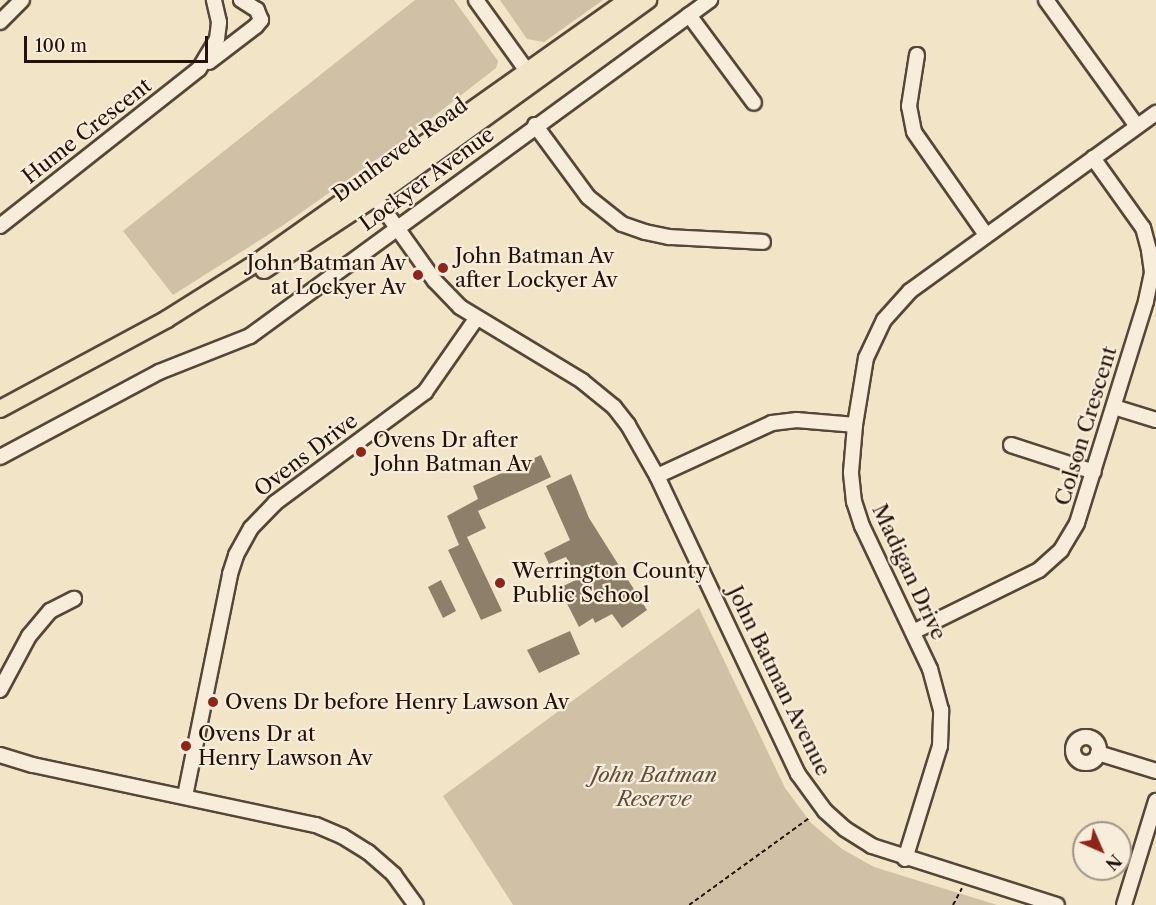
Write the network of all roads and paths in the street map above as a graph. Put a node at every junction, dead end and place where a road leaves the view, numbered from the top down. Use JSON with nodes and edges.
{"nodes":[{"id":1,"x":22,"y":0,"type":"edge"},
{"id":2,"x":214,"y":0,"type":"edge"},
{"id":3,"x":241,"y":0,"type":"edge"},
{"id":4,"x":476,"y":0,"type":"edge"},
{"id":5,"x":628,"y":0,"type":"edge"},
{"id":6,"x":648,"y":0,"type":"edge"},
{"id":7,"x":710,"y":0,"type":"edge"},
{"id":8,"x":1046,"y":0,"type":"edge"},
{"id":9,"x":689,"y":15,"type":"junction"},
{"id":10,"x":0,"y":22,"type":"edge"},
{"id":11,"x":916,"y":55,"type":"dead end"},
{"id":12,"x":199,"y":69,"type":"junction"},
{"id":13,"x":550,"y":70,"type":"junction"},
{"id":14,"x":527,"y":71,"type":"junction"},
{"id":15,"x":518,"y":92,"type":"junction"},
{"id":16,"x":754,"y":102,"type":"dead end"},
{"id":17,"x":1156,"y":112,"type":"edge"},
{"id":18,"x":535,"y":125,"type":"junction"},
{"id":19,"x":1137,"y":126,"type":"junction"},
{"id":20,"x":1094,"y":158,"type":"junction"},
{"id":21,"x":389,"y":170,"type":"junction"},
{"id":22,"x":375,"y":197,"type":"junction"},
{"id":23,"x":341,"y":205,"type":"junction"},
{"id":24,"x":0,"y":226,"type":"edge"},
{"id":25,"x":396,"y":227,"type":"junction"},
{"id":26,"x":986,"y":235,"type":"junction"},
{"id":27,"x":763,"y":242,"type":"dead end"},
{"id":28,"x":167,"y":319,"type":"junction"},
{"id":29,"x":477,"y":319,"type":"junction"},
{"id":30,"x":1114,"y":407,"type":"junction"},
{"id":31,"x":0,"y":409,"type":"edge"},
{"id":32,"x":1156,"y":420,"type":"edge"},
{"id":33,"x":855,"y":425,"type":"junction"},
{"id":34,"x":1011,"y":445,"type":"dead end"},
{"id":35,"x":0,"y":457,"type":"edge"},
{"id":36,"x":1094,"y":472,"type":"junction"},
{"id":37,"x":657,"y":476,"type":"junction"},
{"id":38,"x":74,"y":599,"type":"dead end"},
{"id":39,"x":913,"y":632,"type":"junction"},
{"id":40,"x":0,"y":690,"type":"edge"},
{"id":41,"x":1098,"y":753,"type":"dead end"},
{"id":42,"x":0,"y":755,"type":"edge"},
{"id":43,"x":1156,"y":771,"type":"edge"},
{"id":44,"x":185,"y":796,"type":"junction"},
{"id":45,"x":1156,"y":801,"type":"edge"},
{"id":46,"x":810,"y":818,"type":"dead end"},
{"id":47,"x":1142,"y":846,"type":"junction"},
{"id":48,"x":1156,"y":850,"type":"edge"},
{"id":49,"x":906,"y":859,"type":"junction"},
{"id":50,"x":967,"y":877,"type":"junction"},
{"id":51,"x":416,"y":905,"type":"edge"},
{"id":52,"x":689,"y":905,"type":"edge"},
{"id":53,"x":953,"y":905,"type":"edge"},
{"id":54,"x":1057,"y":905,"type":"edge"},
{"id":55,"x":1124,"y":905,"type":"edge"}],
"edges":[{"from":1,"to":10,"type":"street"},
{"from":2,"to":12,"type":"street","name":"Hume Crescent"},
{"from":3,"to":12,"type":"street","name":"Hume Crescent"},
{"from":4,"to":14,"type":"street"},
{"from":5,"to":14,"type":"main road","name":"Dunheved Road"},
{"from":6,"to":13,"type":"main road","name":"Dunheved Road"},
{"from":7,"to":9,"type":"street","name":"Lockyer Avenue"},
{"from":8,"to":19,"type":"street"},
{"from":9,"to":16,"type":"street"},
{"from":9,"to":18,"type":"street","name":"Lockyer Avenue"},
{"from":11,"to":26,"type":"street"},
{"from":12,"to":24,"type":"street","name":"Hume Crescent"},
{"from":13,"to":14,"type":"main road"},
{"from":13,"to":15,"type":"main road","name":"Dunheved Road"},
{"from":14,"to":15,"type":"main road"},
{"from":14,"to":21,"type":"main road","name":"Dunheved Road"},
{"from":15,"to":22,"type":"main road","name":"Dunheved Road"},
{"from":17,"to":19,"type":"street","name":"Madigan Drive"},
{"from":18,"to":25,"type":"street","name":"Lockyer Avenue"},
{"from":18,"to":27,"type":"street"},
{"from":19,"to":20,"type":"street","name":"Madigan Drive"},
{"from":20,"to":26,"type":"street","name":"Madigan Drive"},
{"from":20,"to":30,"type":"street","name":"Colson Crescent"},
{"from":21,"to":22,"type":"main road"},
{"from":21,"to":23,"type":"main road","name":"Dunheved Road"},
{"from":22,"to":23,"type":"main road"},
{"from":22,"to":25,"type":"street","name":"John Batman Avenue"},
{"from":22,"to":28,"type":"main road","name":"Dunheved Road"},
{"from":23,"to":28,"type":"main road","name":"Dunheved Road"},
{"from":25,"to":29,"type":"street","name":"John Batman Avenue"},
{"from":25,"to":35,"type":"street","name":"Lockyer Avenue"},
{"from":26,"to":33,"type":"street","name":"Madigan Drive"},
{"from":28,"to":31,"type":"main road","name":"Dunheved Road"},
{"from":29,"to":37,"type":"street","name":"John Batman Avenue"},
{"from":29,"to":44,"type":"street","name":"Ovens Drive"},
{"from":30,"to":32,"type":"street"},
{"from":30,"to":36,"type":"street","name":"Colson Crescent"},
{"from":33,"to":37,"type":"street"},
{"from":33,"to":39,"type":"street","name":"Madigan Drive"},
{"from":34,"to":36,"type":"street"},
{"from":36,"to":39,"type":"street","name":"Colson Crescent"},
{"from":37,"to":49,"type":"street","name":"John Batman Avenue"},
{"from":38,"to":40,"type":"street"},
{"from":39,"to":49,"type":"street","name":"Madigan Drive"},
{"from":41,"to":43,"type":"street"},
{"from":42,"to":44,"type":"street"},
{"from":44,"to":51,"type":"street"},
{"from":45,"to":47,"type":"street"},
{"from":46,"to":52,"type":"path"},
{"from":47,"to":48,"type":"street"},
{"from":47,"to":55,"type":"street"},
{"from":49,"to":50,"type":"street","name":"John Batman Avenue"},
{"from":50,"to":53,"type":"path"},
{"from":50,"to":54,"type":"street","name":"John Batman Avenue"}]}
